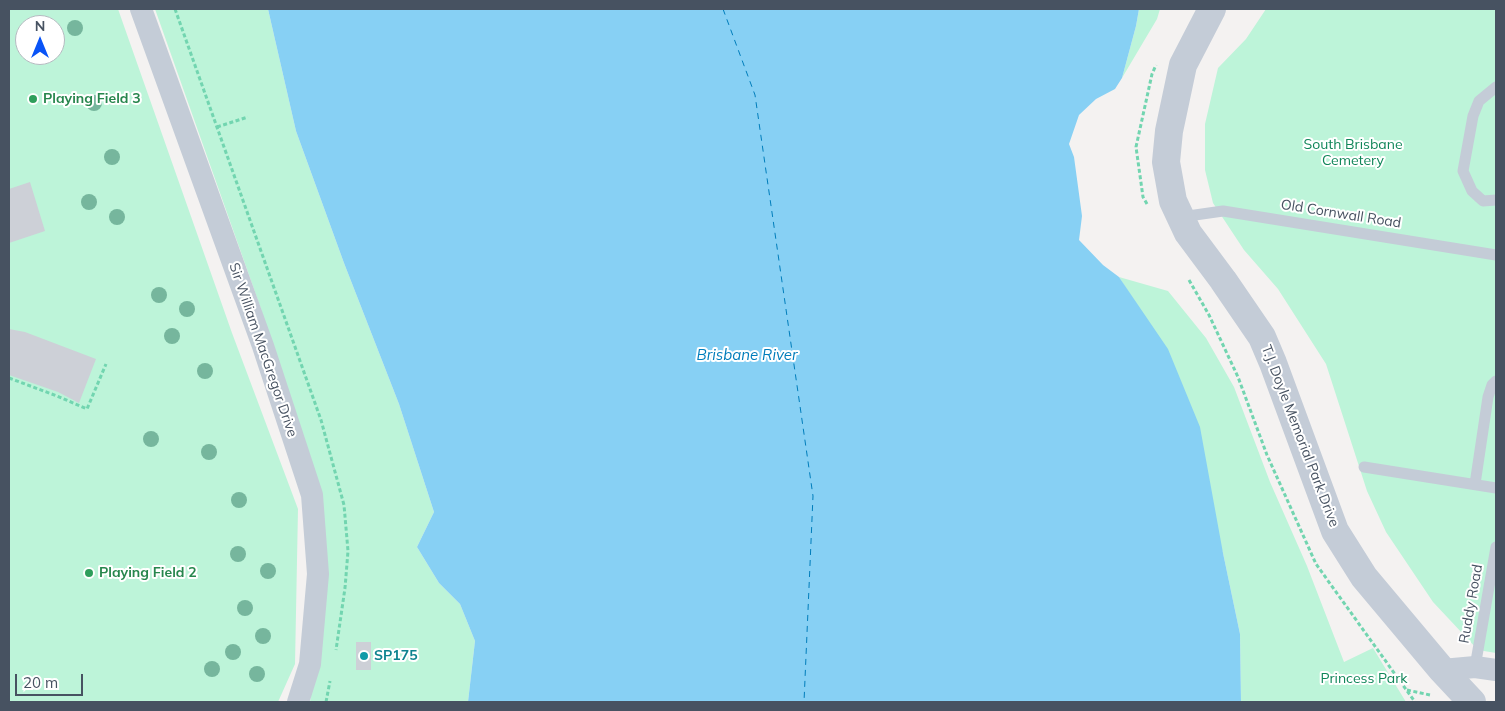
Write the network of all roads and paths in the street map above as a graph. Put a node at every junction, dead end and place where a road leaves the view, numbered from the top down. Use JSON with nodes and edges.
{"nodes":[{"id":1,"x":141,"y":9,"type":"edge"},
{"id":2,"x":1212,"y":9,"type":"edge"},
{"id":3,"x":1160,"y":57,"type":"dead end"},
{"id":4,"x":1496,"y":87,"type":"edge"},
{"id":5,"x":248,"y":117,"type":"dead end"},
{"id":6,"x":217,"y":127,"type":"dead end"},
{"id":7,"x":1496,"y":200,"type":"edge"},
{"id":8,"x":1148,"y":206,"type":"dead end"},
{"id":9,"x":1181,"y":217,"type":"junction"},
{"id":10,"x":1496,"y":255,"type":"edge"},
{"id":11,"x":1186,"y":273,"type":"dead end"},
{"id":12,"x":106,"y":364,"type":"dead end"},
{"id":13,"x":9,"y":378,"type":"edge"},
{"id":14,"x":1496,"y":381,"type":"edge"},
{"id":15,"x":1364,"y":467,"type":"dead end"},
{"id":16,"x":1475,"y":484,"type":"junction"},
{"id":17,"x":1496,"y":488,"type":"edge"},
{"id":18,"x":1496,"y":547,"type":"edge"},
{"id":19,"x":1486,"y":669,"type":"edge"},
{"id":20,"x":1438,"y":683,"type":"junction"},
{"id":21,"x":1406,"y":690,"type":"junction"},
{"id":22,"x":298,"y":702,"type":"edge"},
{"id":23,"x":1415,"y":702,"type":"edge"},
{"id":24,"x":1472,"y":702,"type":"edge"}],
"edges":[{"from":1,"to":22,"type":"street","name":"Sir William MacGregor Drive"},
{"from":2,"to":9,"type":"street","name":"T.J. Doyle Memorial Park Drive"},
{"from":3,"to":8,"type":"path"},
{"from":4,"to":7,"type":"lane"},
{"from":5,"to":6,"type":"path"},
{"from":9,"to":10,"type":"lane","name":"Old Cornwall Road"},
{"from":9,"to":20,"type":"street","name":"T.J. Doyle Memorial Park Drive"},
{"from":11,"to":21,"type":"path"},
{"from":12,"to":13,"type":"path"},
{"from":14,"to":16,"type":"lane"},
{"from":15,"to":16,"type":"lane"},
{"from":16,"to":17,"type":"lane"},
{"from":18,"to":19,"type":"lane","name":"Ruddy Road"},
{"from":19,"to":20,"type":"street"},
{"from":20,"to":21,"type":"path"},
{"from":20,"to":24,"type":"street","name":"T.J. Doyle Memorial Park Drive"},
{"from":21,"to":23,"type":"path"}]}
